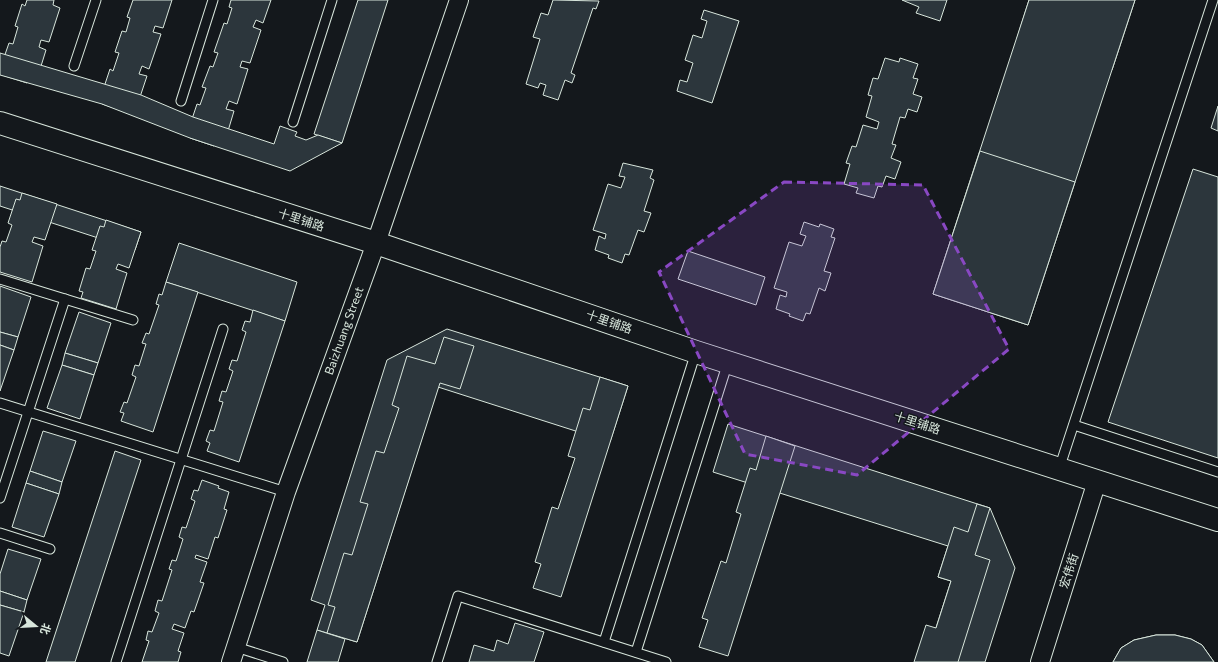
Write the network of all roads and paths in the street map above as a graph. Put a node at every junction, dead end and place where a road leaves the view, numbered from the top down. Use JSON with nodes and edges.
{"nodes":[{"id":1,"x":96,"y":0,"type":"edge"},
{"id":2,"x":213,"y":0,"type":"edge"},
{"id":3,"x":332,"y":0,"type":"edge"},
{"id":4,"x":459,"y":0,"type":"edge"},
{"id":5,"x":1213,"y":0,"type":"edge"},
{"id":6,"x":74,"y":66,"type":"dead end"},
{"id":7,"x":181,"y":101,"type":"dead end"},
{"id":8,"x":293,"y":122,"type":"dead end"},
{"id":9,"x":0,"y":123,"type":"edge"},
{"id":10,"x":376,"y":243,"type":"junction"},
{"id":11,"x":0,"y":279,"type":"edge"},
{"id":12,"x":65,"y":299,"type":"junction"},
{"id":13,"x":133,"y":320,"type":"dead end"},
{"id":14,"x":223,"y":329,"type":"dead end"},
{"id":15,"x":696,"y":352,"type":"junction"},
{"id":16,"x":728,"y":362,"type":"junction"},
{"id":17,"x":0,"y":403,"type":"edge"},
{"id":18,"x":28,"y":412,"type":"junction"},
{"id":19,"x":1074,"y":425,"type":"junction"},
{"id":20,"x":182,"y":459,"type":"junction"},
{"id":21,"x":1059,"y":469,"type":"junction"},
{"id":22,"x":1218,"y":472,"type":"edge"},
{"id":23,"x":1098,"y":481,"type":"junction"},
{"id":24,"x":286,"y":492,"type":"junction"},
{"id":25,"x":0,"y":498,"type":"edge"},
{"id":26,"x":1218,"y":520,"type":"edge"},
{"id":27,"x":0,"y":533,"type":"edge"},
{"id":28,"x":50,"y":549,"type":"dead end"},
{"id":29,"x":604,"y":642,"type":"junction"},
{"id":30,"x":636,"y":652,"type":"junction"},
{"id":31,"x":234,"y":654,"type":"edge"},
{"id":32,"x":116,"y":662,"type":"edge"},
{"id":33,"x":283,"y":662,"type":"edge"},
{"id":34,"x":437,"y":662,"type":"edge"},
{"id":35,"x":666,"y":662,"type":"edge"},
{"id":36,"x":1040,"y":662,"type":"edge"}],
"edges":[{"from":1,"to":6,"type":"lane"},
{"from":2,"to":7,"type":"lane"},
{"from":3,"to":8,"type":"lane"},
{"from":4,"to":10,"type":"street","name":"Baizhuang Street"},
{"from":5,"to":19,"type":"lane"},
{"from":9,"to":10,"type":"street","name":"十里铺路"},
{"from":10,"to":15,"type":"street","name":"十里铺路"},
{"from":10,"to":24,"type":"street","name":"Baizhuang Street"},
{"from":11,"to":12,"type":"lane"},
{"from":12,"to":13,"type":"lane"},
{"from":12,"to":18,"type":"lane"},
{"from":14,"to":20,"type":"lane"},
{"from":15,"to":16,"type":"street","name":"十里铺路"},
{"from":15,"to":29,"type":"lane"},
{"from":16,"to":21,"type":"street","name":"十里铺路"},
{"from":16,"to":30,"type":"lane"},
{"from":17,"to":18,"type":"lane"},
{"from":18,"to":20,"type":"lane"},
{"from":18,"to":25,"type":"lane"},
{"from":19,"to":21,"type":"lane"},
{"from":19,"to":22,"type":"lane"},
{"from":20,"to":24,"type":"lane"},
{"from":20,"to":32,"type":"lane"},
{"from":21,"to":23,"type":"street","name":"十里铺路"},
{"from":23,"to":26,"type":"street","name":"十里铺路"},
{"from":23,"to":36,"type":"street","name":"宏伟街"},
{"from":24,"to":31,"type":"street","name":"Baizhuang Street"},
{"from":27,"to":28,"type":"lane"},
{"from":29,"to":30,"type":"lane"},
{"from":29,"to":34,"type":"lane"},
{"from":30,"to":35,"type":"lane"},
{"from":31,"to":33,"type":"lane"}]}
